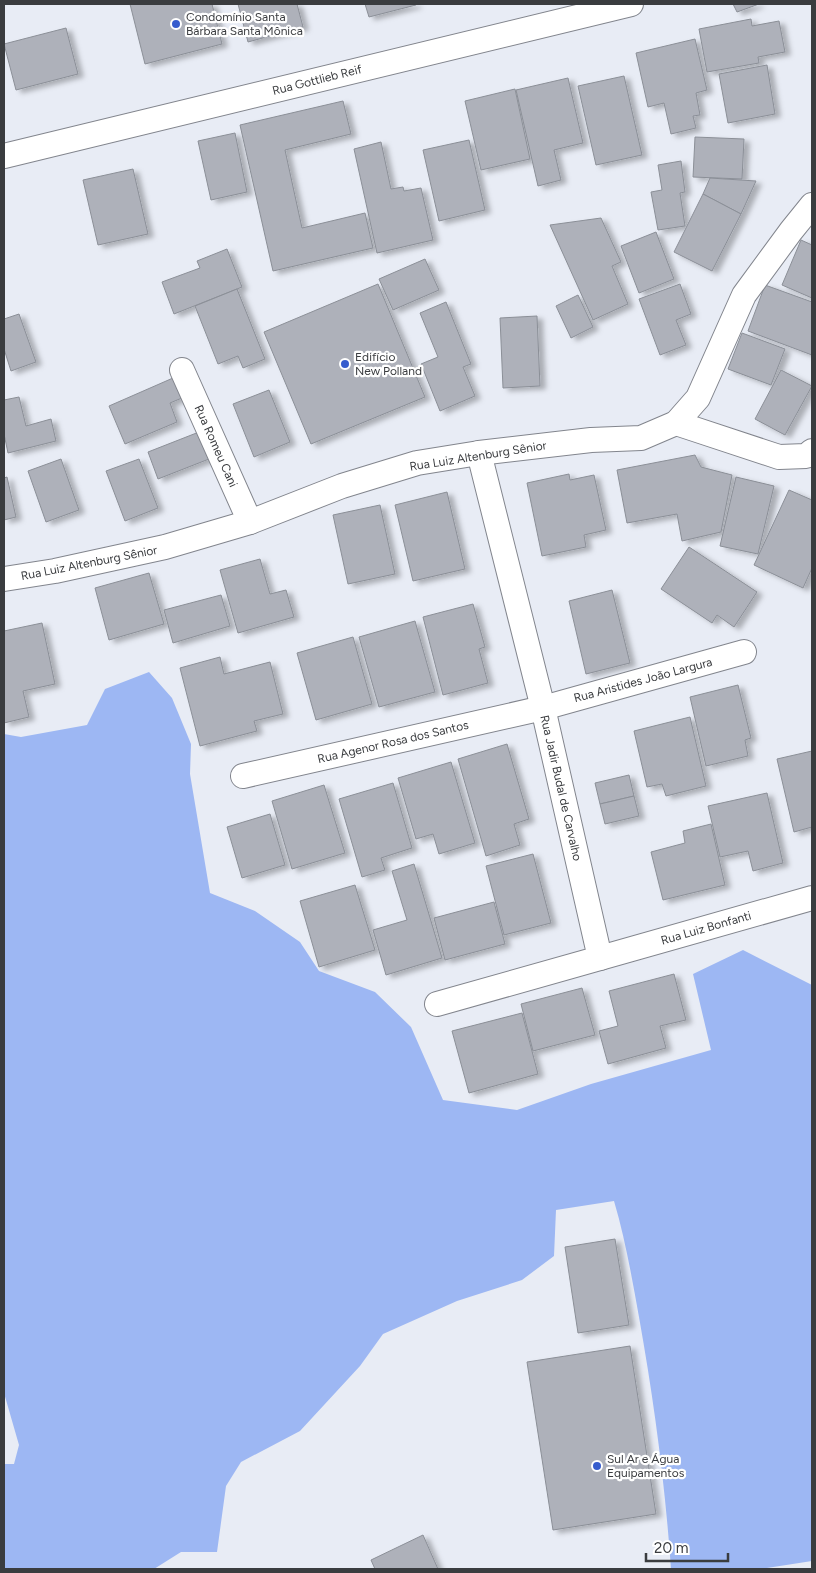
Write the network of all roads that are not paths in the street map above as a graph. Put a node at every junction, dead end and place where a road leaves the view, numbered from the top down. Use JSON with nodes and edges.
{"nodes":[{"id":1,"x":631,"y":4,"type":"edge"},
{"id":2,"x":562,"y":12,"type":"edge"},
{"id":3,"x":4,"y":156,"type":"edge"},
{"id":4,"x":812,"y":205,"type":"edge"},
{"id":5,"x":182,"y":370,"type":"dead end"},
{"id":6,"x":676,"y":423,"type":"junction"},
{"id":7,"x":812,"y":451,"type":"edge"},
{"id":8,"x":479,"y":453,"type":"junction"},
{"id":9,"x":250,"y":522,"type":"junction"},
{"id":10,"x":4,"y":579,"type":"edge"},
{"id":11,"x":744,"y":652,"type":"dead end"},
{"id":12,"x":543,"y":708,"type":"junction"},
{"id":13,"x":243,"y":776,"type":"dead end"},
{"id":14,"x":812,"y":898,"type":"edge"},
{"id":15,"x":600,"y":958,"type":"junction"},
{"id":16,"x":437,"y":1004,"type":"dead end"}],
"edges":[{"from":1,"to":2,"type":"street","name":"Rua Gottlieb Reif"},
{"from":2,"to":3,"type":"street","name":"Rua Gottlieb Reif"},
{"from":4,"to":6,"type":"street","name":"Rua Luiz Altenburg Sênior"},
{"from":5,"to":9,"type":"street","name":"Rua Romeu Cani"},
{"from":6,"to":7,"type":"street"},
{"from":6,"to":8,"type":"street","name":"Rua Luiz Altenburg Sênior"},
{"from":8,"to":9,"type":"street","name":"Rua Luiz Altenburg Sênior"},
{"from":8,"to":12,"type":"street","name":"Rua Jadir Budal de Carvalho"},
{"from":9,"to":10,"type":"street","name":"Rua Luiz Altenburg Sênior"},
{"from":11,"to":12,"type":"street","name":"Rua Aristides João Largura"},
{"from":12,"to":13,"type":"street","name":"Rua Agenor Rosa dos Santos"},
{"from":12,"to":15,"type":"street","name":"Rua Jadir Budal de Carvalho"},
{"from":14,"to":15,"type":"street","name":"Rua Luiz Bonfanti"},
{"from":15,"to":16,"type":"street"}]}
